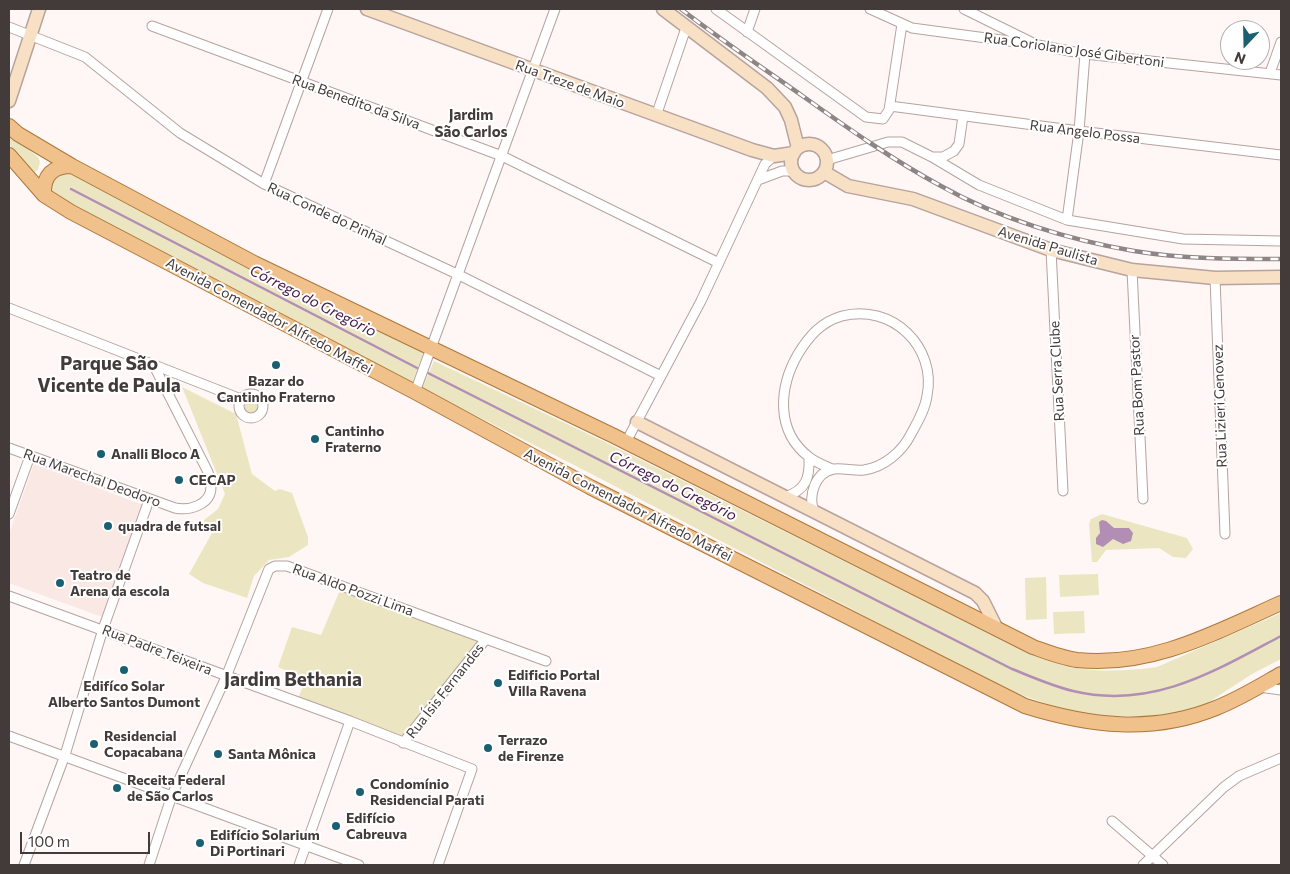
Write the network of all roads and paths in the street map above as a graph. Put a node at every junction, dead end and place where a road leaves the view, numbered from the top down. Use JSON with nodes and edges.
{"nodes":[{"id":1,"x":39,"y":9,"type":"edge"},
{"id":2,"x":328,"y":9,"type":"edge"},
{"id":3,"x":367,"y":9,"type":"edge"},
{"id":4,"x":555,"y":9,"type":"edge"},
{"id":5,"x":663,"y":9,"type":"edge"},
{"id":6,"x":716,"y":9,"type":"edge"},
{"id":7,"x":755,"y":9,"type":"edge"},
{"id":8,"x":870,"y":9,"type":"edge"},
{"id":9,"x":964,"y":9,"type":"edge"},
{"id":10,"x":902,"y":24,"type":"junction"},
{"id":11,"x":152,"y":26,"type":"dead end"},
{"id":12,"x":9,"y":27,"type":"edge"},
{"id":13,"x":686,"y":28,"type":"junction"},
{"id":14,"x":747,"y":32,"type":"junction"},
{"id":15,"x":30,"y":36,"type":"junction"},
{"id":16,"x":1281,"y":42,"type":"edge"},
{"id":17,"x":1038,"y":45,"type":"junction"},
{"id":18,"x":1085,"y":54,"type":"junction"},
{"id":19,"x":532,"y":70,"type":"junction"},
{"id":20,"x":1270,"y":73,"type":"junction"},
{"id":21,"x":1281,"y":75,"type":"edge"},
{"id":22,"x":301,"y":82,"type":"junction"},
{"id":23,"x":9,"y":100,"type":"edge"},
{"id":24,"x":890,"y":106,"type":"junction"},
{"id":25,"x":656,"y":116,"type":"junction"},
{"id":26,"x":963,"y":116,"type":"junction"},
{"id":27,"x":9,"y":126,"type":"edge"},
{"id":28,"x":1078,"y":131,"type":"junction"},
{"id":29,"x":44,"y":150,"type":"junction"},
{"id":30,"x":796,"y":150,"type":"junction"},
{"id":31,"x":9,"y":155,"type":"edge"},
{"id":32,"x":1281,"y":155,"type":"edge"},
{"id":33,"x":502,"y":156,"type":"junction"},
{"id":34,"x":774,"y":156,"type":"junction"},
{"id":35,"x":932,"y":157,"type":"junction"},
{"id":36,"x":72,"y":166,"type":"junction"},
{"id":37,"x":826,"y":166,"type":"junction"},
{"id":38,"x":793,"y":171,"type":"junction"},
{"id":39,"x":28,"y":178,"type":"junction"},
{"id":40,"x":758,"y":180,"type":"junction"},
{"id":41,"x":264,"y":184,"type":"junction"},
{"id":42,"x":44,"y":195,"type":"junction"},
{"id":43,"x":1067,"y":220,"type":"junction"},
{"id":44,"x":1281,"y":241,"type":"edge"},
{"id":45,"x":1051,"y":250,"type":"junction"},
{"id":46,"x":719,"y":263,"type":"junction"},
{"id":47,"x":1132,"y":270,"type":"junction"},
{"id":48,"x":457,"y":274,"type":"junction"},
{"id":49,"x":1281,"y":277,"type":"edge"},
{"id":50,"x":1215,"y":278,"type":"junction"},
{"id":51,"x":9,"y":308,"type":"edge"},
{"id":52,"x":430,"y":352,"type":"junction"},
{"id":53,"x":152,"y":364,"type":"junction"},
{"id":54,"x":661,"y":376,"type":"junction"},
{"id":55,"x":417,"y":387,"type":"junction"},
{"id":56,"x":241,"y":399,"type":"dead end"},
{"id":57,"x":637,"y":422,"type":"junction"},
{"id":58,"x":626,"y":442,"type":"junction"},
{"id":59,"x":9,"y":448,"type":"edge"},
{"id":60,"x":30,"y":456,"type":"junction"},
{"id":61,"x":809,"y":457,"type":"junction"},
{"id":62,"x":832,"y":469,"type":"junction"},
{"id":63,"x":1063,"y":491,"type":"dead end"},
{"id":64,"x":785,"y":497,"type":"junction"},
{"id":65,"x":1142,"y":499,"type":"dead end"},
{"id":66,"x":149,"y":500,"type":"junction"},
{"id":67,"x":814,"y":512,"type":"junction"},
{"id":68,"x":9,"y":514,"type":"edge"},
{"id":69,"x":1225,"y":534,"type":"dead end"},
{"id":70,"x":9,"y":596,"type":"edge"},
{"id":71,"x":1281,"y":603,"type":"edge"},
{"id":72,"x":103,"y":629,"type":"junction"},
{"id":73,"x":997,"y":629,"type":"junction"},
{"id":74,"x":486,"y":639,"type":"junction"},
{"id":75,"x":546,"y":661,"type":"dead end"},
{"id":76,"x":1281,"y":674,"type":"edge"},
{"id":77,"x":226,"y":677,"type":"junction"},
{"id":78,"x":1258,"y":686,"type":"junction"},
{"id":79,"x":1281,"y":690,"type":"edge"},
{"id":80,"x":350,"y":721,"type":"junction"},
{"id":81,"x":9,"y":736,"type":"edge"},
{"id":82,"x":403,"y":743,"type":"junction"},
{"id":83,"x":65,"y":755,"type":"junction"},
{"id":84,"x":1281,"y":758,"type":"edge"},
{"id":85,"x":172,"y":795,"type":"junction"},
{"id":86,"x":1112,"y":821,"type":"dead end"},
{"id":87,"x":305,"y":845,"type":"junction"},
{"id":88,"x":1153,"y":856,"type":"junction"},
{"id":89,"x":24,"y":865,"type":"edge"},
{"id":90,"x":149,"y":865,"type":"edge"},
{"id":91,"x":299,"y":865,"type":"edge"},
{"id":92,"x":359,"y":865,"type":"edge"},
{"id":93,"x":438,"y":865,"type":"edge"},
{"id":94,"x":1143,"y":865,"type":"edge"},
{"id":95,"x":1164,"y":865,"type":"edge"}],
"edges":[{"from":1,"to":15,"type":"street"},
{"from":2,"to":22,"type":"street"},
{"from":3,"to":19,"type":"street","name":"Rua Treze de Maio"},
{"from":4,"to":19,"type":"street"},
{"from":5,"to":13,"type":"street"},
{"from":6,"to":14,"type":"street"},
{"from":7,"to":14,"type":"street"},
{"from":8,"to":10,"type":"street","name":"Rua Coriolano José Gibertoni"},
{"from":9,"to":17,"type":"street"},
{"from":10,"to":17,"type":"street","name":"Rua Coriolano José Gibertoni"},
{"from":10,"to":24,"type":"street"},
{"from":11,"to":22,"type":"street","name":"Rua Benedito da Silva"},
{"from":12,"to":15,"type":"street","name":"Rua Conde do Pinhal"},
{"from":13,"to":25,"type":"street"},
{"from":13,"to":30,"type":"street"},
{"from":14,"to":24,"type":"street"},
{"from":15,"to":23,"type":"street"},
{"from":15,"to":41,"type":"street","name":"Rua Conde do Pinhal"},
{"from":16,"to":20,"type":"street"},
{"from":17,"to":18,"type":"street","name":"Rua Coriolano José Gibertoni"},
{"from":18,"to":20,"type":"street","name":"Rua Coriolano José Gibertoni"},
{"from":18,"to":28,"type":"street"},
{"from":19,"to":25,"type":"street","name":"Rua Treze de Maio"},
{"from":19,"to":33,"type":"street"},
{"from":20,"to":21,"type":"street","name":"Rua Coriolano José Gibertoni"},
{"from":22,"to":33,"type":"street","name":"Rua Benedito da Silva"},
{"from":22,"to":41,"type":"street"},
{"from":24,"to":26,"type":"street","name":"Rua Angelo Possa"},
{"from":25,"to":34,"type":"street","name":"Rua Treze de Maio"},
{"from":26,"to":28,"type":"street","name":"Rua Angelo Possa"},
{"from":26,"to":35,"type":"street"},
{"from":27,"to":29,"type":"main road"},
{"from":28,"to":32,"type":"street","name":"Rua Angelo Possa"},
{"from":28,"to":43,"type":"street"},
{"from":29,"to":36,"type":"main road"},
{"from":29,"to":39,"type":"main road"},
{"from":30,"to":34,"type":"street","name":"Rua Treze de Maio"},
{"from":30,"to":37,"type":"street"},
{"from":30,"to":38,"type":"street"},
{"from":31,"to":39,"type":"main road","name":"Avenida Comendador Alfredo Maffei"},
{"from":33,"to":46,"type":"street","name":"Rua Benedito da Silva"},
{"from":33,"to":48,"type":"street"},
{"from":34,"to":40,"type":"street"},
{"from":35,"to":37,"type":"street"},
{"from":35,"to":43,"type":"street"},
{"from":36,"to":42,"type":"main road"},
{"from":36,"to":52,"type":"main road"},
{"from":37,"to":38,"type":"street"},
{"from":37,"to":45,"type":"street","name":"Avenida Paulista"},
{"from":38,"to":40,"type":"street"},
{"from":39,"to":42,"type":"main road","name":"Avenida Comendador Alfredo Maffei"},
{"from":40,"to":46,"type":"street"},
{"from":41,"to":48,"type":"street","name":"Rua Conde do Pinhal"},
{"from":42,"to":55,"type":"main road","name":"Avenida Comendador Alfredo Maffei"},
{"from":43,"to":44,"type":"street"},
{"from":45,"to":47,"type":"street","name":"Avenida Paulista"},
{"from":45,"to":63,"type":"street","name":"Rua Serra Clube"},
{"from":46,"to":54,"type":"street"},
{"from":47,"to":50,"type":"street","name":"Avenida Paulista"},
{"from":47,"to":65,"type":"street","name":"Rua Bom Pastor"},
{"from":48,"to":52,"type":"street"},
{"from":48,"to":54,"type":"street","name":"Rua Conde do Pinhal"},
{"from":49,"to":50,"type":"street","name":"Avenida Paulista"},
{"from":50,"to":69,"type":"street","name":"Rua Lizieri Genovez"},
{"from":51,"to":53,"type":"street"},
{"from":52,"to":55,"type":"street"},
{"from":52,"to":58,"type":"main road"},
{"from":53,"to":56,"type":"street"},
{"from":53,"to":66,"type":"street","name":"Rua Marechal Deodoro"},
{"from":54,"to":57,"type":"street"},
{"from":55,"to":78,"type":"main road","name":"Avenida Comendador Alfredo Maffei"},
{"from":57,"to":58,"type":"street"},
{"from":57,"to":64,"type":"street"},
{"from":58,"to":73,"type":"main road"},
{"from":59,"to":60,"type":"street","name":"Rua Marechal Deodoro"},
{"from":60,"to":66,"type":"street","name":"Rua Marechal Deodoro"},
{"from":60,"to":68,"type":"street"},
{"from":61,"to":62,"type":"street"},
{"from":61,"to":62,"type":"street"},
{"from":61,"to":64,"type":"street"},
{"from":62,"to":67,"type":"street"},
{"from":64,"to":67,"type":"street"},
{"from":66,"to":72,"type":"street"},
{"from":67,"to":73,"type":"street"},
{"from":70,"to":72,"type":"street","name":"Rua Padre Teixeira"},
{"from":71,"to":73,"type":"main road"},
{"from":72,"to":77,"type":"street","name":"Rua Padre Teixeira"},
{"from":72,"to":83,"type":"street"},
{"from":74,"to":75,"type":"street","name":"Rua Aldo Pozzi Lima"},
{"from":74,"to":77,"type":"street","name":"Rua Aldo Pozzi Lima"},
{"from":74,"to":82,"type":"street","name":"Rua Ísis Fernandes"},
{"from":76,"to":78,"type":"main road","name":"Avenida Comendador Alfredo Maffei"},
{"from":77,"to":80,"type":"street","name":"Rua Padre Teixeira"},
{"from":77,"to":85,"type":"street","name":"Rua Aldo Pozzi Lima"},
{"from":78,"to":79,"type":"street"},
{"from":80,"to":82,"type":"street","name":"Rua Padre Teixeira"},
{"from":80,"to":87,"type":"street"},
{"from":81,"to":83,"type":"street"},
{"from":82,"to":93,"type":"street","name":"Rua Padre Teixeira"},
{"from":83,"to":85,"type":"street"},
{"from":83,"to":89,"type":"street"},
{"from":84,"to":88,"type":"street"},
{"from":85,"to":87,"type":"street"},
{"from":85,"to":90,"type":"street","name":"Rua Aldo Pozzi Lima"},
{"from":86,"to":88,"type":"street"},
{"from":87,"to":91,"type":"street"},
{"from":87,"to":92,"type":"street"},
{"from":88,"to":94,"type":"street"},
{"from":88,"to":95,"type":"street"}]}
